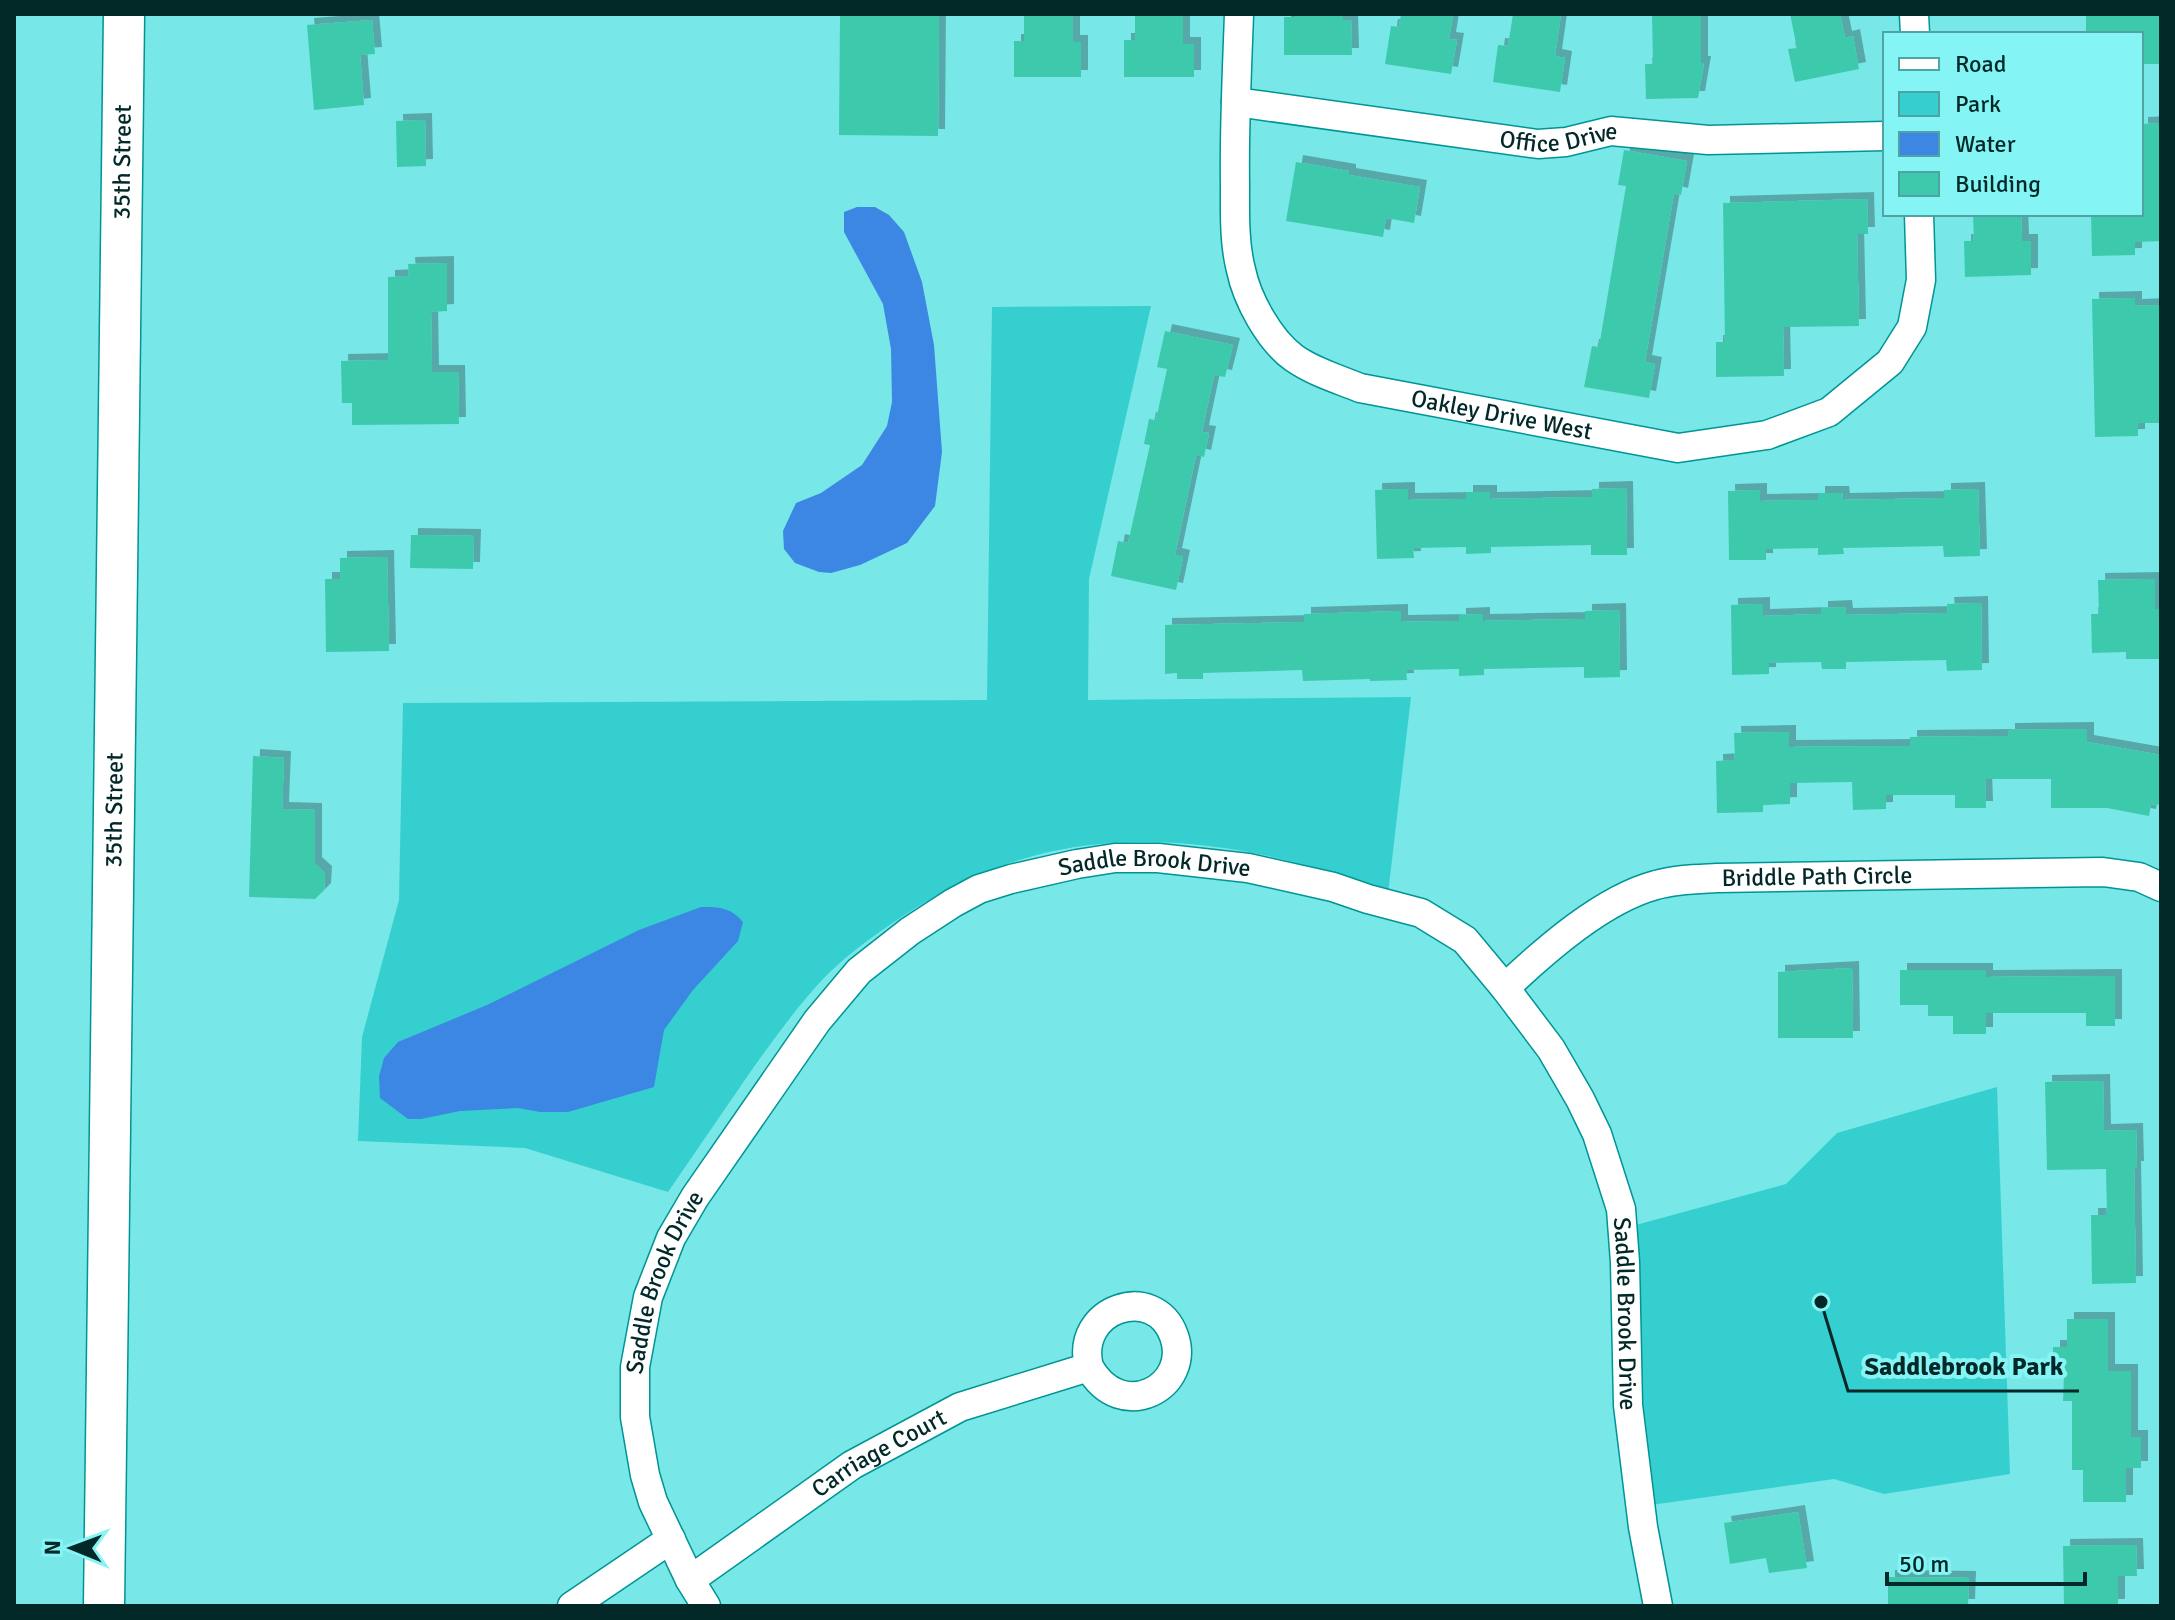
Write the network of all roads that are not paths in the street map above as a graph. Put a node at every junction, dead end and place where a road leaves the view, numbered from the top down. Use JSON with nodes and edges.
{"nodes":[{"id":1,"x":124,"y":14,"type":"edge"},
{"id":2,"x":1239,"y":14,"type":"edge"},
{"id":3,"x":1236,"y":102,"type":"junction"},
{"id":4,"x":1883,"y":136,"type":"edge"},
{"id":5,"x":1919,"y":216,"type":"edge"},
{"id":6,"x":2161,"y":887,"type":"edge"},
{"id":7,"x":1505,"y":988,"type":"junction"},
{"id":8,"x":1089,"y":1367,"type":"dead end"},
{"id":9,"x":671,"y":1539,"type":"junction"},
{"id":10,"x":690,"y":1580,"type":"junction"},
{"id":11,"x":104,"y":1606,"type":"edge"},
{"id":12,"x":572,"y":1606,"type":"edge"},
{"id":13,"x":706,"y":1606,"type":"edge"},
{"id":14,"x":1658,"y":1606,"type":"edge"}],
"edges":[{"from":1,"to":11,"type":"street","name":"35th Street"},
{"from":2,"to":3,"type":"street","name":"Oakley Drive West"},
{"from":3,"to":4,"type":"street","name":"Office Drive"},
{"from":3,"to":5,"type":"street","name":"Oakley Drive West"},
{"from":6,"to":7,"type":"street","name":"Briddle Path Circle"},
{"from":7,"to":9,"type":"street","name":"Saddle Brook Drive"},
{"from":7,"to":14,"type":"street","name":"Saddle Brook Drive"},
{"from":8,"to":10,"type":"street","name":"Carriage Court"},
{"from":9,"to":10,"type":"street","name":"Saddle Brook Drive"},
{"from":9,"to":12,"type":"street"},
{"from":10,"to":13,"type":"street","name":"Saddle Brook Drive"}]}
